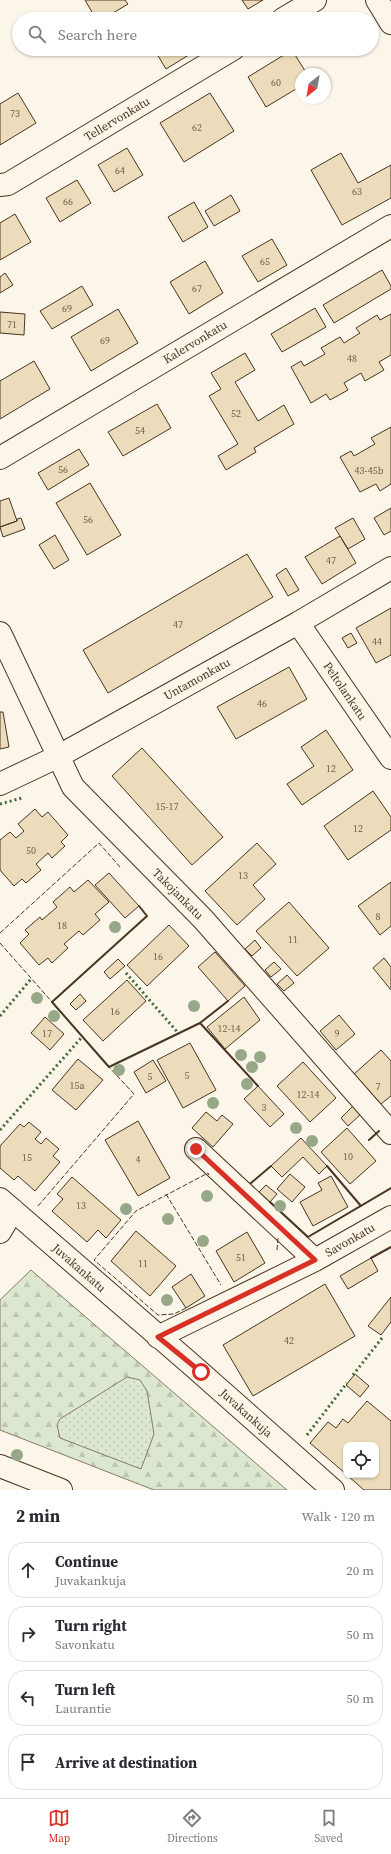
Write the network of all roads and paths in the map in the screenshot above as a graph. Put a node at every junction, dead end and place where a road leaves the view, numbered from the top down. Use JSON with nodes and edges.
{"nodes":[{"id":1,"x":315,"y":0,"type":"edge"},
{"id":2,"x":377,"y":0,"type":"edge"},
{"id":3,"x":295,"y":12,"type":"edge"},
{"id":4,"x":391,"y":23,"type":"edge"},
{"id":5,"x":221,"y":56,"type":"edge"},
{"id":6,"x":0,"y":185,"type":"edge"},
{"id":7,"x":391,"y":226,"type":"edge"},
{"id":8,"x":0,"y":458,"type":"edge"},
{"id":9,"x":391,"y":568,"type":"edge"},
{"id":10,"x":298,"y":622,"type":"junction"},
{"id":11,"x":0,"y":633,"type":"edge"},
{"id":12,"x":57,"y":757,"type":"junction"},
{"id":13,"x":391,"y":758,"type":"edge"},
{"id":14,"x":0,"y":784,"type":"edge"},
{"id":15,"x":391,"y":1133,"type":"edge"},
{"id":16,"x":196,"y":1149,"type":"dead end"},
{"id":17,"x":6,"y":1204,"type":"edge"},
{"id":18,"x":391,"y":1217,"type":"edge"},
{"id":19,"x":0,"y":1232,"type":"edge"},
{"id":20,"x":315,"y":1260,"type":"junction"},
{"id":21,"x":158,"y":1337,"type":"junction"},
{"id":22,"x":0,"y":1466,"type":"edge"},
{"id":23,"x":61,"y":1490,"type":"edge"},
{"id":24,"x":333,"y":1490,"type":"edge"}],
"edges":[{"from":1,"to":3,"type":"street"},
{"from":2,"to":4,"type":"street"},
{"from":5,"to":6,"type":"street","name":"Tellervonkatu"},
{"from":7,"to":8,"type":"street","name":"Kalervonkatu"},
{"from":9,"to":10,"type":"street","name":"Untamonkatu"},
{"from":10,"to":12,"type":"street","name":"Untamonkatu"},
{"from":10,"to":13,"type":"street","name":"Peltolankatu"},
{"from":11,"to":12,"type":"street","name":"Takojankatu"},
{"from":12,"to":14,"type":"street","name":"Untamonkatu"},
{"from":12,"to":15,"type":"street","name":"Takojankatu"},
{"from":16,"to":20,"type":"street"},
{"from":17,"to":19,"type":"street"},
{"from":17,"to":21,"type":"street","name":"Juvakankatu"},
{"from":18,"to":20,"type":"street","name":"Savonkatu"},
{"from":20,"to":21,"type":"street","name":"Savonkatu"},
{"from":21,"to":24,"type":"street","name":"Juvakankuja"},
{"from":22,"to":23,"type":"street"}]}
